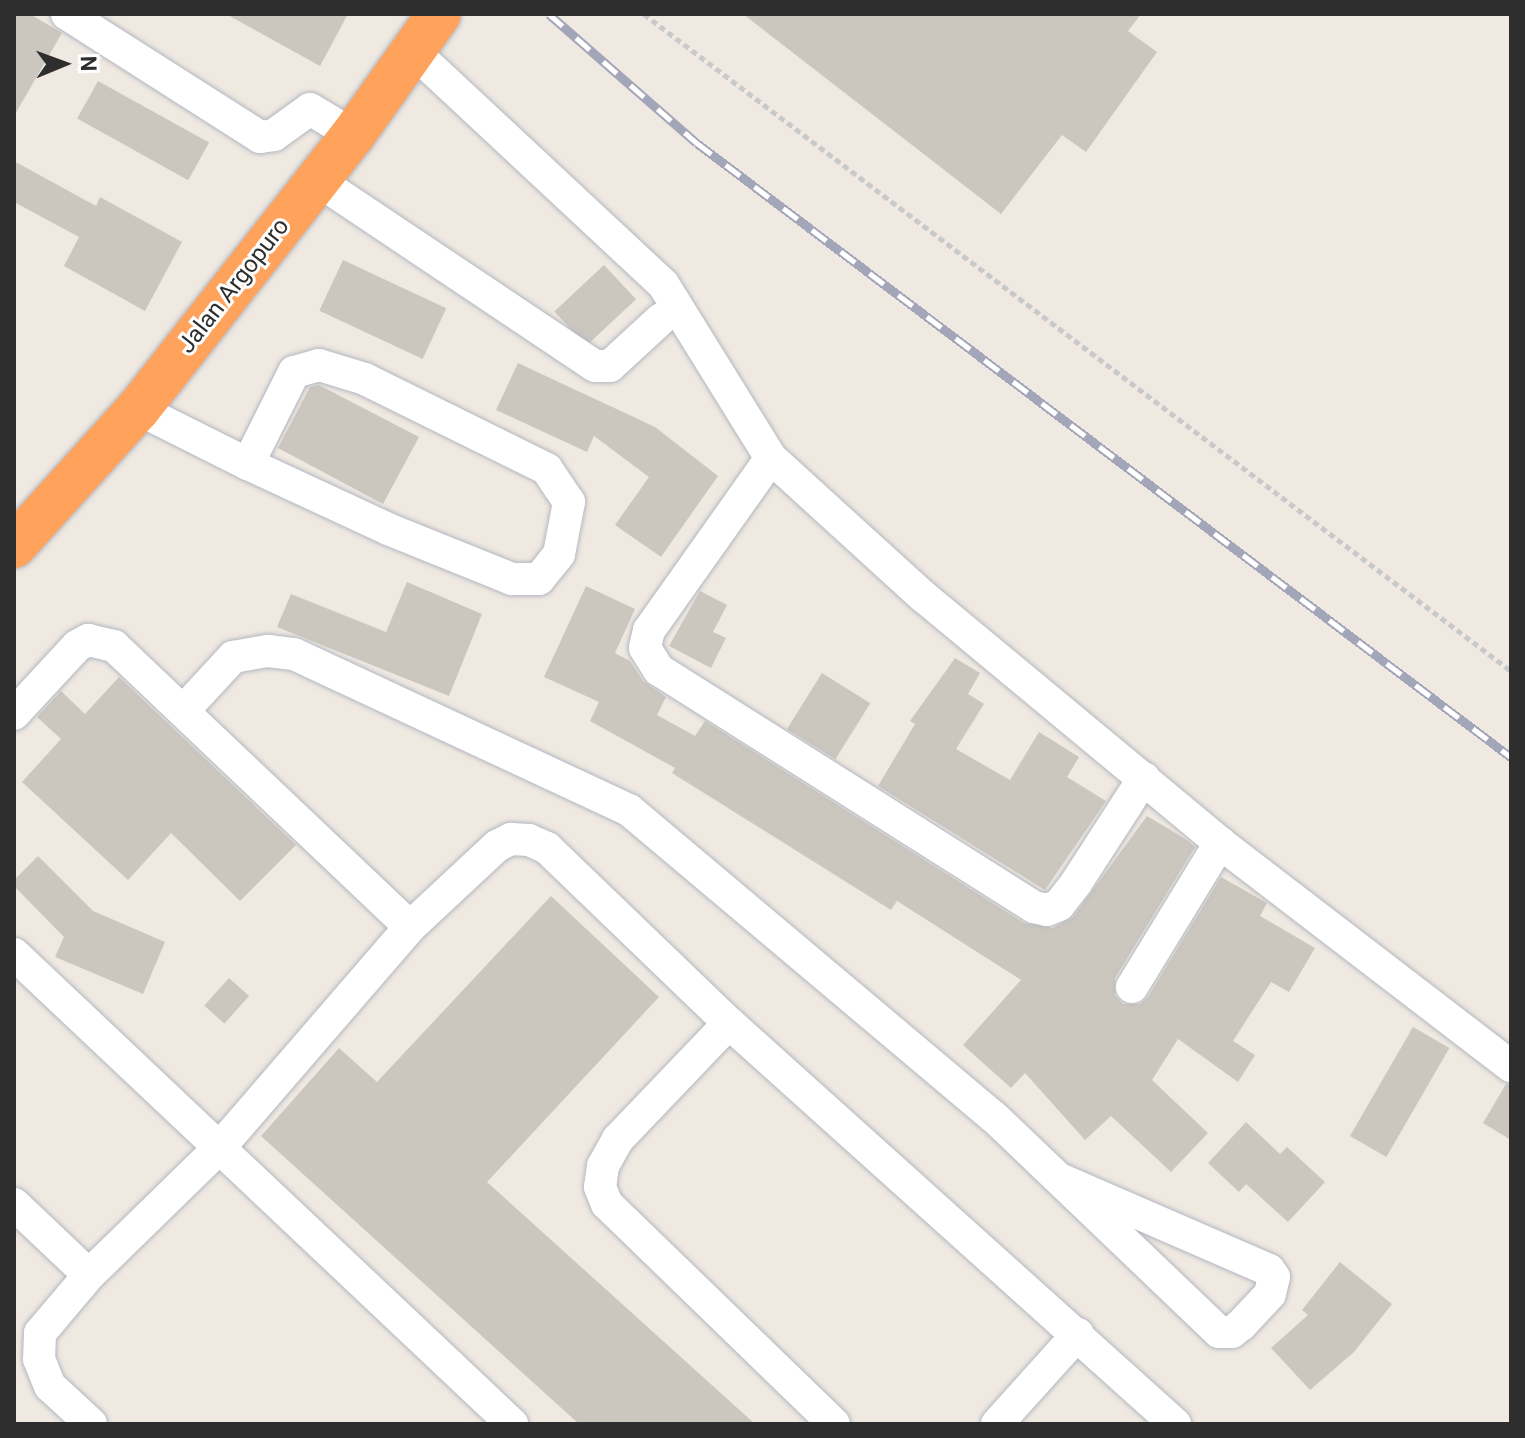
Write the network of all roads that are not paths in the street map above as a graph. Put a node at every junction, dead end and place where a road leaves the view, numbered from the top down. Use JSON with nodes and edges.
{"nodes":[{"id":1,"x":67,"y":14,"type":"edge"},
{"id":2,"x":439,"y":14,"type":"edge"},
{"id":3,"x":413,"y":51,"type":"junction"},
{"id":4,"x":353,"y":135,"type":"junction"},
{"id":5,"x":317,"y":180,"type":"junction"},
{"id":6,"x":661,"y":319,"type":"dead end"},
{"id":7,"x":138,"y":409,"type":"junction"},
{"id":8,"x":771,"y":458,"type":"junction"},
{"id":9,"x":248,"y":464,"type":"junction"},
{"id":10,"x":14,"y":546,"type":"edge"},
{"id":11,"x":185,"y":709,"type":"junction"},
{"id":12,"x":14,"y":714,"type":"edge"},
{"id":13,"x":1144,"y":778,"type":"junction"},
{"id":14,"x":1220,"y":843,"type":"junction"},
{"id":15,"x":410,"y":927,"type":"junction"},
{"id":16,"x":14,"y":954,"type":"edge"},
{"id":17,"x":1132,"y":987,"type":"dead end"},
{"id":18,"x":729,"y":1023,"type":"junction"},
{"id":19,"x":1511,"y":1066,"type":"edge"},
{"id":20,"x":221,"y":1146,"type":"junction"},
{"id":21,"x":1062,"y":1180,"type":"junction"},
{"id":22,"x":14,"y":1204,"type":"edge"},
{"id":23,"x":89,"y":1275,"type":"junction"},
{"id":24,"x":1078,"y":1334,"type":"junction"},
{"id":25,"x":91,"y":1424,"type":"edge"},
{"id":26,"x":512,"y":1424,"type":"edge"},
{"id":27,"x":834,"y":1424,"type":"edge"},
{"id":28,"x":997,"y":1424,"type":"edge"},
{"id":29,"x":1175,"y":1424,"type":"edge"}],
"edges":[{"from":1,"to":4,"type":"street"},
{"from":2,"to":3,"type":"highway","name":"Jalan Argopuro"},
{"from":3,"to":4,"type":"highway","name":"Jalan Argopuro"},
{"from":3,"to":8,"type":"street"},
{"from":4,"to":5,"type":"highway","name":"Jalan Argopuro"},
{"from":5,"to":6,"type":"street"},
{"from":5,"to":7,"type":"highway","name":"Jalan Argopuro"},
{"from":7,"to":9,"type":"street"},
{"from":7,"to":10,"type":"highway","name":"Jalan Argopuro"},
{"from":8,"to":13,"type":"street"},
{"from":8,"to":13,"type":"street"},
{"from":9,"to":9,"type":"street"},
{"from":11,"to":12,"type":"street"},
{"from":11,"to":15,"type":"street"},
{"from":11,"to":21,"type":"street"},
{"from":13,"to":14,"type":"street"},
{"from":14,"to":17,"type":"street"},
{"from":14,"to":19,"type":"street"},
{"from":15,"to":18,"type":"street"},
{"from":15,"to":20,"type":"street"},
{"from":16,"to":20,"type":"street"},
{"from":18,"to":24,"type":"street"},
{"from":18,"to":27,"type":"street"},
{"from":20,"to":23,"type":"street"},
{"from":20,"to":26,"type":"street"},
{"from":21,"to":21,"type":"street"},
{"from":22,"to":23,"type":"street"},
{"from":23,"to":25,"type":"street"},
{"from":24,"to":28,"type":"street"},
{"from":24,"to":29,"type":"street"}]}
